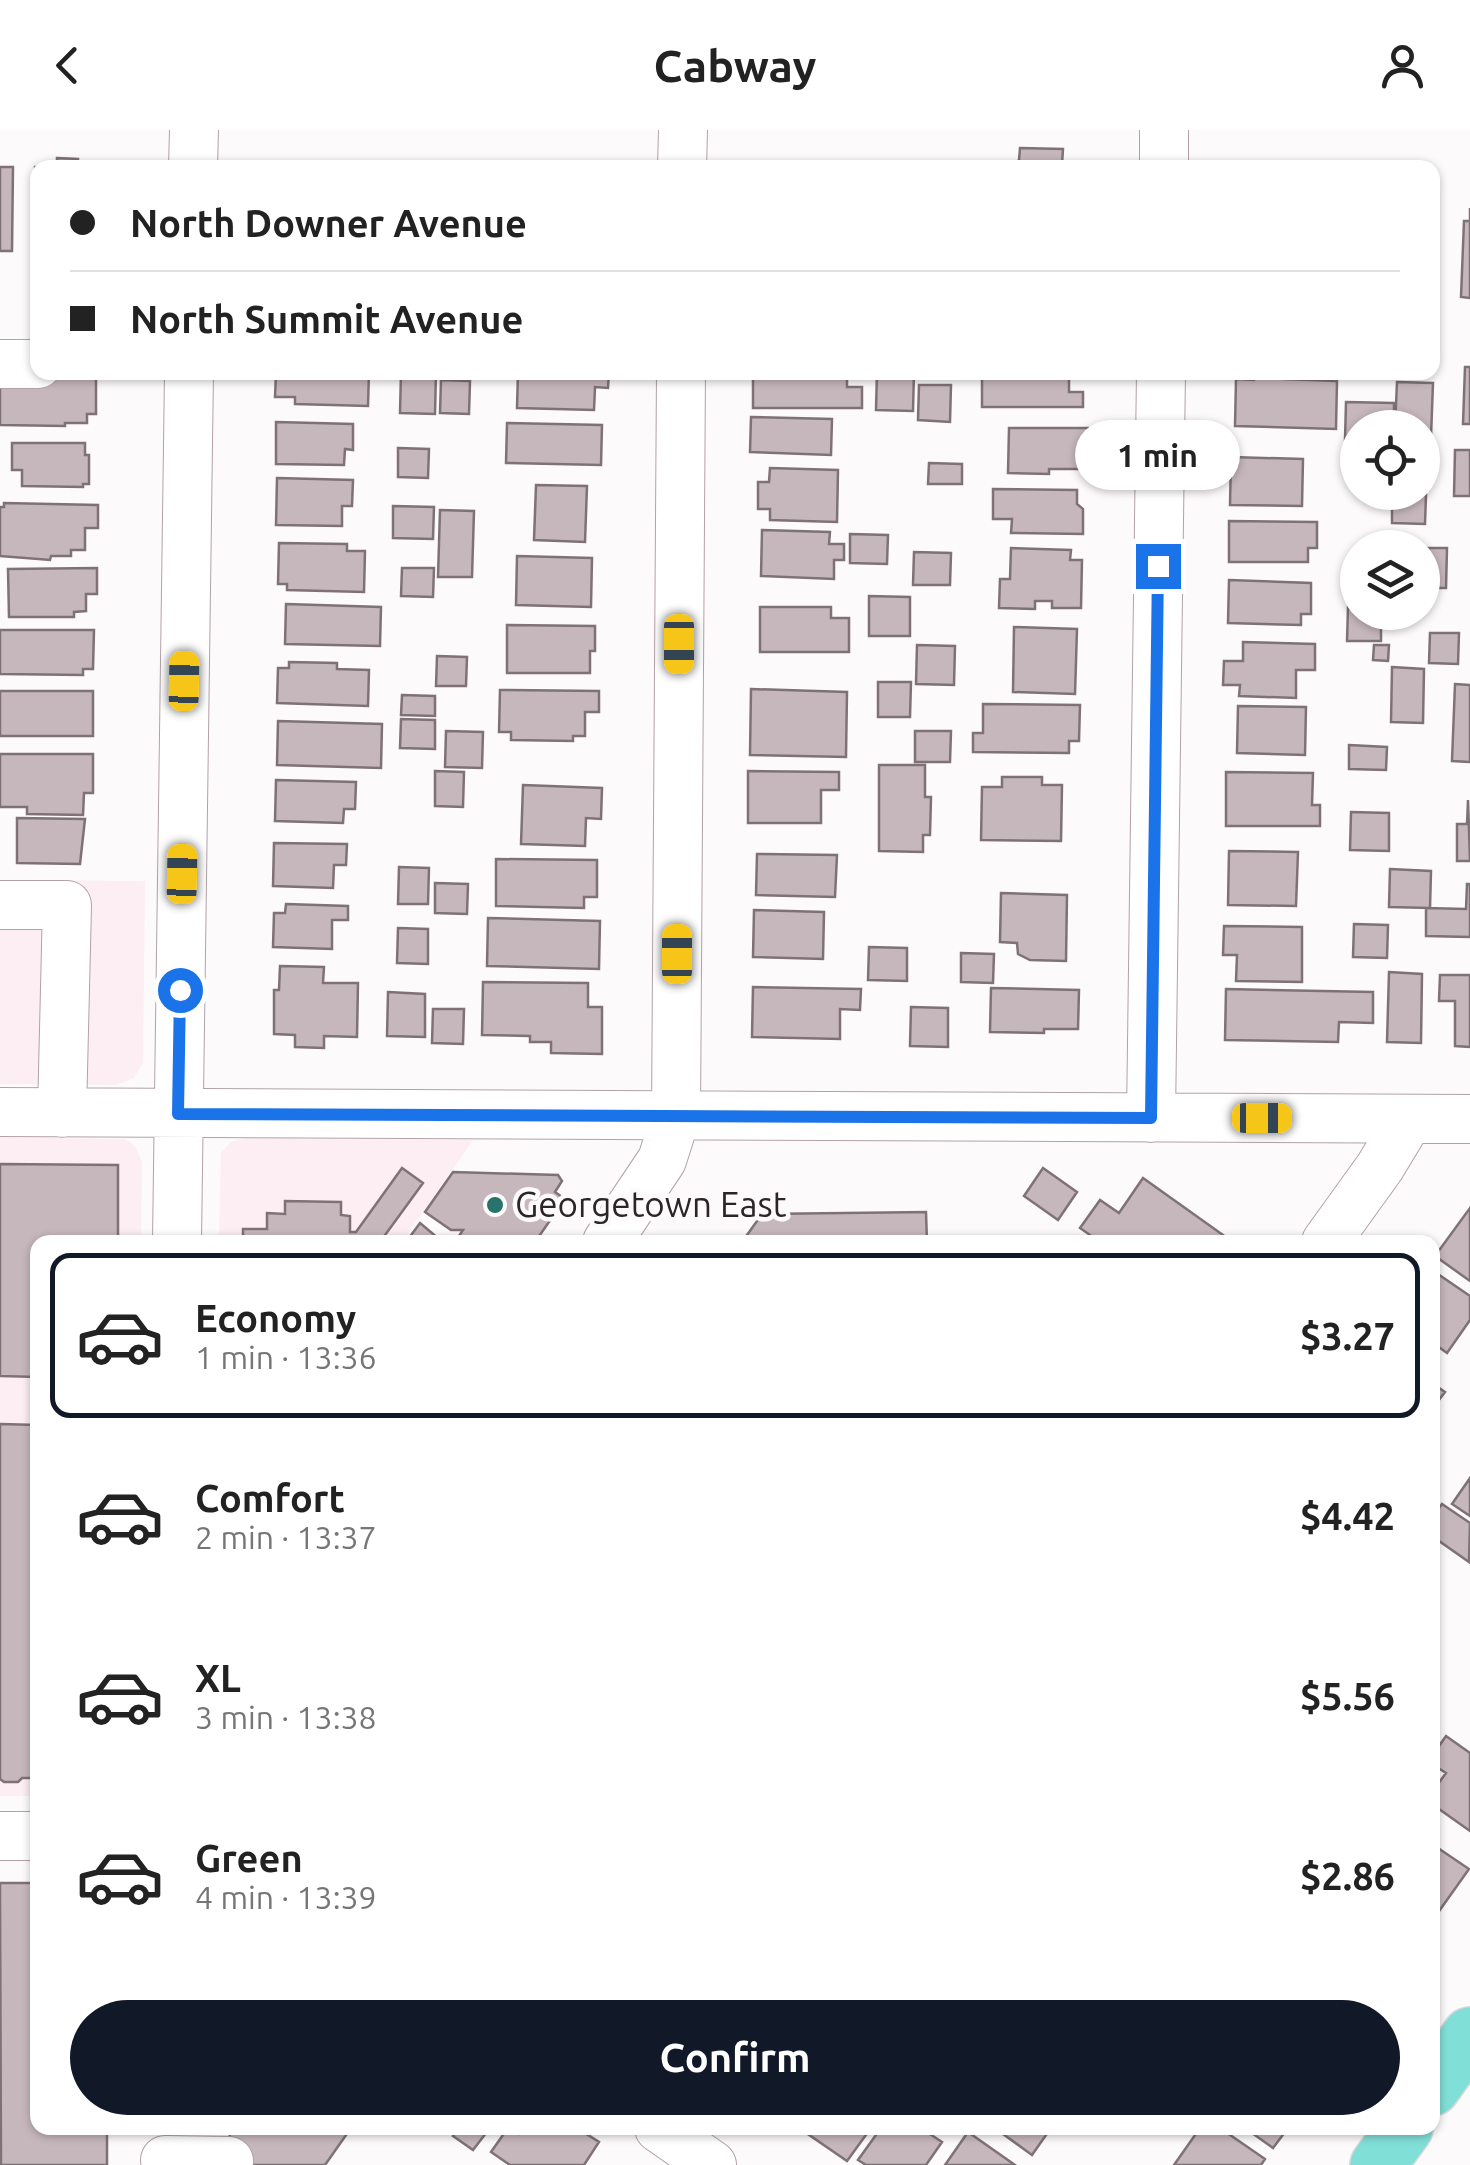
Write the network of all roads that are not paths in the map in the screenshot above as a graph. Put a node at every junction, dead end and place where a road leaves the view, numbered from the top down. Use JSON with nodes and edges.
{"nodes":[{"id":1,"x":194,"y":130,"type":"edge"},
{"id":2,"x":682,"y":130,"type":"edge"},
{"id":3,"x":1164,"y":130,"type":"edge"},
{"id":4,"x":193,"y":160,"type":"edge"},
{"id":5,"x":682,"y":160,"type":"edge"},
{"id":6,"x":1164,"y":160,"type":"edge"},
{"id":7,"x":0,"y":364,"type":"edge"},
{"id":8,"x":30,"y":364,"type":"edge"},
{"id":9,"x":189,"y":380,"type":"edge"},
{"id":10,"x":681,"y":380,"type":"edge"},
{"id":11,"x":1161,"y":380,"type":"edge"},
{"id":12,"x":0,"y":905,"type":"edge"},
{"id":13,"x":0,"y":1112,"type":"edge"},
{"id":14,"x":62,"y":1112,"type":"junction"},
{"id":15,"x":178,"y":1114,"type":"junction"},
{"id":16,"x":676,"y":1116,"type":"junction"},
{"id":17,"x":1151,"y":1118,"type":"junction"},
{"id":18,"x":1409,"y":1119,"type":"junction"},
{"id":19,"x":1470,"y":1119,"type":"edge"},
{"id":20,"x":177,"y":1235,"type":"edge"},
{"id":21,"x":612,"y":1235,"type":"edge"},
{"id":22,"x":1331,"y":1235,"type":"edge"},
{"id":23,"x":0,"y":1836,"type":"edge"},
{"id":24,"x":30,"y":1836,"type":"edge"},
{"id":25,"x":1470,"y":2035,"type":"edge"},
{"id":26,"x":1440,"y":2077,"type":"edge"},
{"id":27,"x":1399,"y":2135,"type":"edge"},
{"id":28,"x":166,"y":2151,"type":"edge"},
{"id":29,"x":229,"y":2162,"type":"dead end"},
{"id":30,"x":1378,"y":2165,"type":"edge"}],
"edges":[{"from":1,"to":4,"type":"street"},
{"from":2,"to":5,"type":"street"},
{"from":3,"to":6,"type":"street"},
{"from":7,"to":8,"type":"street"},
{"from":9,"to":15,"type":"street"},
{"from":10,"to":16,"type":"street"},
{"from":11,"to":17,"type":"street"},
{"from":12,"to":14,"type":"street"},
{"from":13,"to":14,"type":"street"},
{"from":14,"to":15,"type":"street"},
{"from":15,"to":16,"type":"street"},
{"from":15,"to":20,"type":"street"},
{"from":16,"to":17,"type":"street"},
{"from":16,"to":21,"type":"street"},
{"from":17,"to":18,"type":"street"},
{"from":18,"to":19,"type":"street"},
{"from":18,"to":22,"type":"street"},
{"from":23,"to":24,"type":"street"},
{"from":25,"to":26,"type":"main road"},
{"from":27,"to":30,"type":"main road"},
{"from":28,"to":29,"type":"street"}]}
